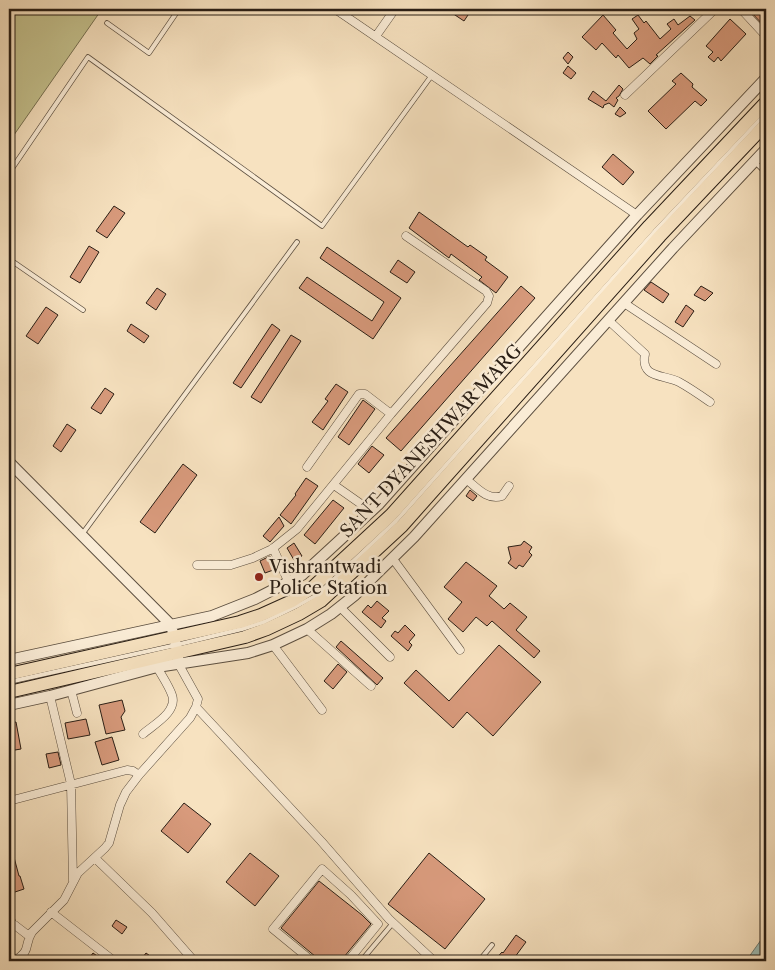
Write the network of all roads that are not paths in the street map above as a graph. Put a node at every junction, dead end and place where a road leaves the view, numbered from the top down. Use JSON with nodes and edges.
{"nodes":[{"id":1,"x":179,"y":9,"type":"edge"},
{"id":2,"x":335,"y":9,"type":"edge"},
{"id":3,"x":395,"y":9,"type":"edge"},
{"id":4,"x":715,"y":9,"type":"edge"},
{"id":5,"x":741,"y":9,"type":"edge"},
{"id":6,"x":107,"y":23,"type":"dead end"},
{"id":7,"x":376,"y":36,"type":"junction"},
{"id":8,"x":766,"y":36,"type":"edge"},
{"id":9,"x":432,"y":75,"type":"junction"},
{"id":10,"x":766,"y":78,"type":"edge"},
{"id":11,"x":625,"y":95,"type":"dead end"},
{"id":12,"x":766,"y":102,"type":"edge"},
{"id":13,"x":766,"y":113,"type":"edge"},
{"id":14,"x":766,"y":124,"type":"edge"},
{"id":15,"x":766,"y":149,"type":"edge"},
{"id":16,"x":754,"y":161,"type":"junction"},
{"id":17,"x":9,"y":173,"type":"edge"},
{"id":18,"x":766,"y":173,"type":"edge"},
{"id":19,"x":637,"y":215,"type":"junction"},
{"id":20,"x":406,"y":236,"type":"dead end"},
{"id":21,"x":297,"y":242,"type":"dead end"},
{"id":22,"x":9,"y":259,"type":"edge"},
{"id":23,"x":624,"y":303,"type":"junction"},
{"id":24,"x":82,"y":310,"type":"dead end"},
{"id":25,"x":608,"y":320,"type":"junction"},
{"id":26,"x":716,"y":364,"type":"dead end"},
{"id":27,"x":710,"y":402,"type":"dead end"},
{"id":28,"x":391,"y":414,"type":"junction"},
{"id":29,"x":9,"y":462,"type":"edge"},
{"id":30,"x":307,"y":467,"type":"dead end"},
{"id":31,"x":466,"y":479,"type":"junction"},
{"id":32,"x":334,"y":485,"type":"junction"},
{"id":33,"x":509,"y":486,"type":"dead end"},
{"id":34,"x":371,"y":512,"type":"junction"},
{"id":35,"x":82,"y":535,"type":"junction"},
{"id":36,"x":273,"y":548,"type":"junction"},
{"id":37,"x":393,"y":559,"type":"junction"},
{"id":38,"x":197,"y":565,"type":"dead end"},
{"id":39,"x":289,"y":583,"type":"junction"},
{"id":40,"x":340,"y":607,"type":"junction"},
{"id":41,"x":307,"y":629,"type":"junction"},
{"id":42,"x":176,"y":645,"type":"junction"},
{"id":43,"x":273,"y":645,"type":"junction"},
{"id":44,"x":460,"y":650,"type":"dead end"},
{"id":45,"x":390,"y":657,"type":"dead end"},
{"id":46,"x":9,"y":659,"type":"edge"},
{"id":47,"x":157,"y":667,"type":"junction"},
{"id":48,"x":9,"y":674,"type":"edge"},
{"id":49,"x":9,"y":682,"type":"edge"},
{"id":50,"x":371,"y":686,"type":"dead end"},
{"id":51,"x":71,"y":690,"type":"junction"},
{"id":52,"x":9,"y":692,"type":"edge"},
{"id":53,"x":50,"y":696,"type":"junction"},
{"id":54,"x":9,"y":705,"type":"edge"},
{"id":55,"x":196,"y":707,"type":"junction"},
{"id":56,"x":322,"y":710,"type":"dead end"},
{"id":57,"x":77,"y":713,"type":"dead end"},
{"id":58,"x":143,"y":734,"type":"dead end"},
{"id":59,"x":139,"y":775,"type":"junction"},
{"id":60,"x":71,"y":784,"type":"junction"},
{"id":61,"x":9,"y":800,"type":"edge"},
{"id":62,"x":95,"y":858,"type":"junction"},
{"id":63,"x":73,"y":883,"type":"junction"},
{"id":64,"x":359,"y":887,"type":"junction"},
{"id":65,"x":351,"y":895,"type":"junction"},
{"id":66,"x":51,"y":912,"type":"junction"},
{"id":67,"x":9,"y":916,"type":"edge"},
{"id":68,"x":393,"y":922,"type":"junction"},
{"id":69,"x":29,"y":936,"type":"junction"},
{"id":70,"x":492,"y":945,"type":"dead end"},
{"id":71,"x":14,"y":961,"type":"edge"},
{"id":72,"x":114,"y":961,"type":"edge"},
{"id":73,"x":194,"y":961,"type":"edge"},
{"id":74,"x":312,"y":961,"type":"edge"},
{"id":75,"x":348,"y":961,"type":"edge"},
{"id":76,"x":361,"y":961,"type":"edge"},
{"id":77,"x":434,"y":961,"type":"edge"},
{"id":78,"x":479,"y":961,"type":"edge"}],
"edges":[{"from":1,"to":6,"type":"lane"},
{"from":2,"to":7,"type":"street"},
{"from":3,"to":7,"type":"street"},
{"from":4,"to":11,"type":"street"},
{"from":5,"to":8,"type":"street"},
{"from":7,"to":9,"type":"street"},
{"from":9,"to":17,"type":"lane"},
{"from":9,"to":19,"type":"street"},
{"from":10,"to":19,"type":"street"},
{"from":12,"to":42,"type":"main road","name":"SANT DYANESHWAR MARG"},
{"from":13,"to":42,"type":"lane"},
{"from":14,"to":42,"type":"main road","name":"SANT DYANESHWAR MARG"},
{"from":15,"to":16,"type":"street"},
{"from":16,"to":18,"type":"lane"},
{"from":16,"to":23,"type":"street"},
{"from":19,"to":34,"type":"street"},
{"from":20,"to":28,"type":"street"},
{"from":21,"to":35,"type":"lane"},
{"from":22,"to":24,"type":"lane"},
{"from":23,"to":25,"type":"street"},
{"from":23,"to":26,"type":"street"},
{"from":25,"to":27,"type":"street"},
{"from":25,"to":31,"type":"street"},
{"from":28,"to":30,"type":"street"},
{"from":28,"to":32,"type":"street"},
{"from":29,"to":35,"type":"street"},
{"from":31,"to":33,"type":"street"},
{"from":31,"to":37,"type":"street"},
{"from":32,"to":34,"type":"street"},
{"from":32,"to":36,"type":"street"},
{"from":34,"to":39,"type":"street"},
{"from":35,"to":42,"type":"street"},
{"from":36,"to":38,"type":"street"},
{"from":36,"to":39,"type":"street"},
{"from":37,"to":40,"type":"street"},
{"from":37,"to":44,"type":"street"},
{"from":39,"to":42,"type":"street"},
{"from":40,"to":41,"type":"street"},
{"from":40,"to":45,"type":"street"},
{"from":41,"to":43,"type":"street"},
{"from":41,"to":50,"type":"street"},
{"from":42,"to":43,"type":"street"},
{"from":42,"to":46,"type":"street"},
{"from":42,"to":47,"type":"street"},
{"from":42,"to":48,"type":"main road","name":"SANT DYANESHWAR MARG"},
{"from":42,"to":49,"type":"lane"},
{"from":42,"to":52,"type":"main road","name":"SANT DYANESHWAR MARG"},
{"from":42,"to":55,"type":"street"},
{"from":43,"to":56,"type":"street"},
{"from":47,"to":51,"type":"street"},
{"from":47,"to":58,"type":"street"},
{"from":51,"to":53,"type":"street"},
{"from":51,"to":57,"type":"street"},
{"from":53,"to":54,"type":"street"},
{"from":53,"to":60,"type":"street"},
{"from":55,"to":59,"type":"street"},
{"from":55,"to":64,"type":"street"},
{"from":59,"to":60,"type":"street"},
{"from":59,"to":62,"type":"street"},
{"from":60,"to":61,"type":"street"},
{"from":60,"to":63,"type":"street"},
{"from":62,"to":63,"type":"street"},
{"from":62,"to":73,"type":"street"},
{"from":63,"to":66,"type":"street"},
{"from":64,"to":65,"type":"street"},
{"from":64,"to":68,"type":"street"},
{"from":65,"to":74,"type":"street"},
{"from":65,"to":75,"type":"street"},
{"from":66,"to":69,"type":"street"},
{"from":66,"to":72,"type":"street"},
{"from":67,"to":69,"type":"street"},
{"from":68,"to":76,"type":"lane"},
{"from":68,"to":77,"type":"street"},
{"from":69,"to":71,"type":"street"},
{"from":70,"to":78,"type":"lane"}]}
